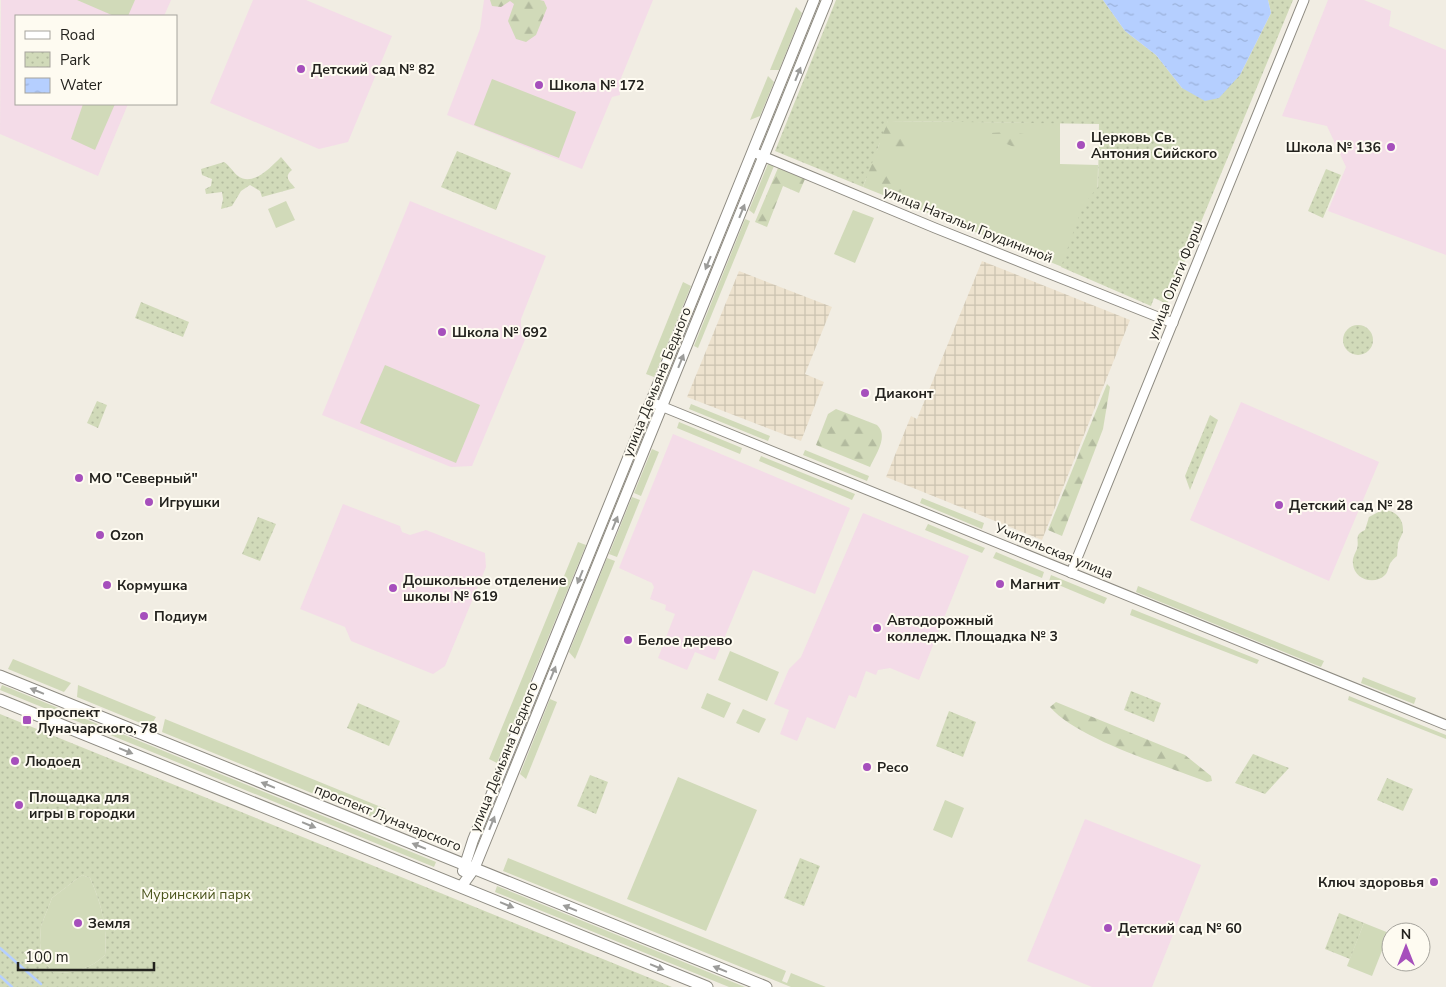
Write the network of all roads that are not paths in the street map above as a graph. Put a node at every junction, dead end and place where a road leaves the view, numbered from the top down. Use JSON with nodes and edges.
{"nodes":[{"id":1,"x":814,"y":0,"type":"edge"},
{"id":2,"x":828,"y":0,"type":"edge"},
{"id":3,"x":1304,"y":0,"type":"edge"},
{"id":4,"x":753,"y":152,"type":"junction"},
{"id":5,"x":764,"y":157,"type":"junction"},
{"id":6,"x":1173,"y":323,"type":"junction"},
{"id":7,"x":651,"y":402,"type":"junction"},
{"id":8,"x":662,"y":406,"type":"junction"},
{"id":9,"x":1071,"y":573,"type":"junction"},
{"id":10,"x":0,"y":676,"type":"edge"},
{"id":11,"x":0,"y":700,"type":"edge"},
{"id":12,"x":1446,"y":725,"type":"edge"},
{"id":13,"x":469,"y":867,"type":"junction"},
{"id":14,"x":461,"y":887,"type":"junction"},
{"id":15,"x":707,"y":987,"type":"edge"},
{"id":16,"x":766,"y":987,"type":"edge"}],
"edges":[{"from":1,"to":4,"type":"street","name":"улица Демьяна Бедного"},
{"from":5,"to":2,"type":"street","name":"улица Демьяна Бедного","one_way":true},
{"from":3,"to":6,"type":"street","name":"улица Ольги Форш"},
{"from":4,"to":5,"type":"street","name":"улица Натальи Грудининой"},
{"from":4,"to":7,"type":"street","name":"улица Демьяна Бедного","one_way":true},
{"from":5,"to":6,"type":"street","name":"улица Натальи Грудининой"},
{"from":8,"to":5,"type":"street","name":"улица Демьяна Бедного","one_way":true},
{"from":6,"to":9,"type":"street","name":"улица Ольги Форш"},
{"from":7,"to":8,"type":"street","name":"Учительская улица"},
{"from":7,"to":13,"type":"street","name":"улица Демьяна Бедного","one_way":true},
{"from":8,"to":9,"type":"street","name":"Учительская улица"},
{"from":13,"to":8,"type":"street","name":"улица Демьяна Бедного","one_way":true},
{"from":9,"to":12,"type":"street","name":"Учительская улица"},
{"from":13,"to":10,"type":"main road","name":"проспект Луначарского","one_way":true},
{"from":11,"to":14,"type":"main road","one_way":true},
{"from":13,"to":14,"type":"street","name":"улица Демьяна Бедного"},
{"from":16,"to":13,"type":"main road","name":"проспект Луначарского","one_way":true},
{"from":14,"to":15,"type":"main road","one_way":true}]}
